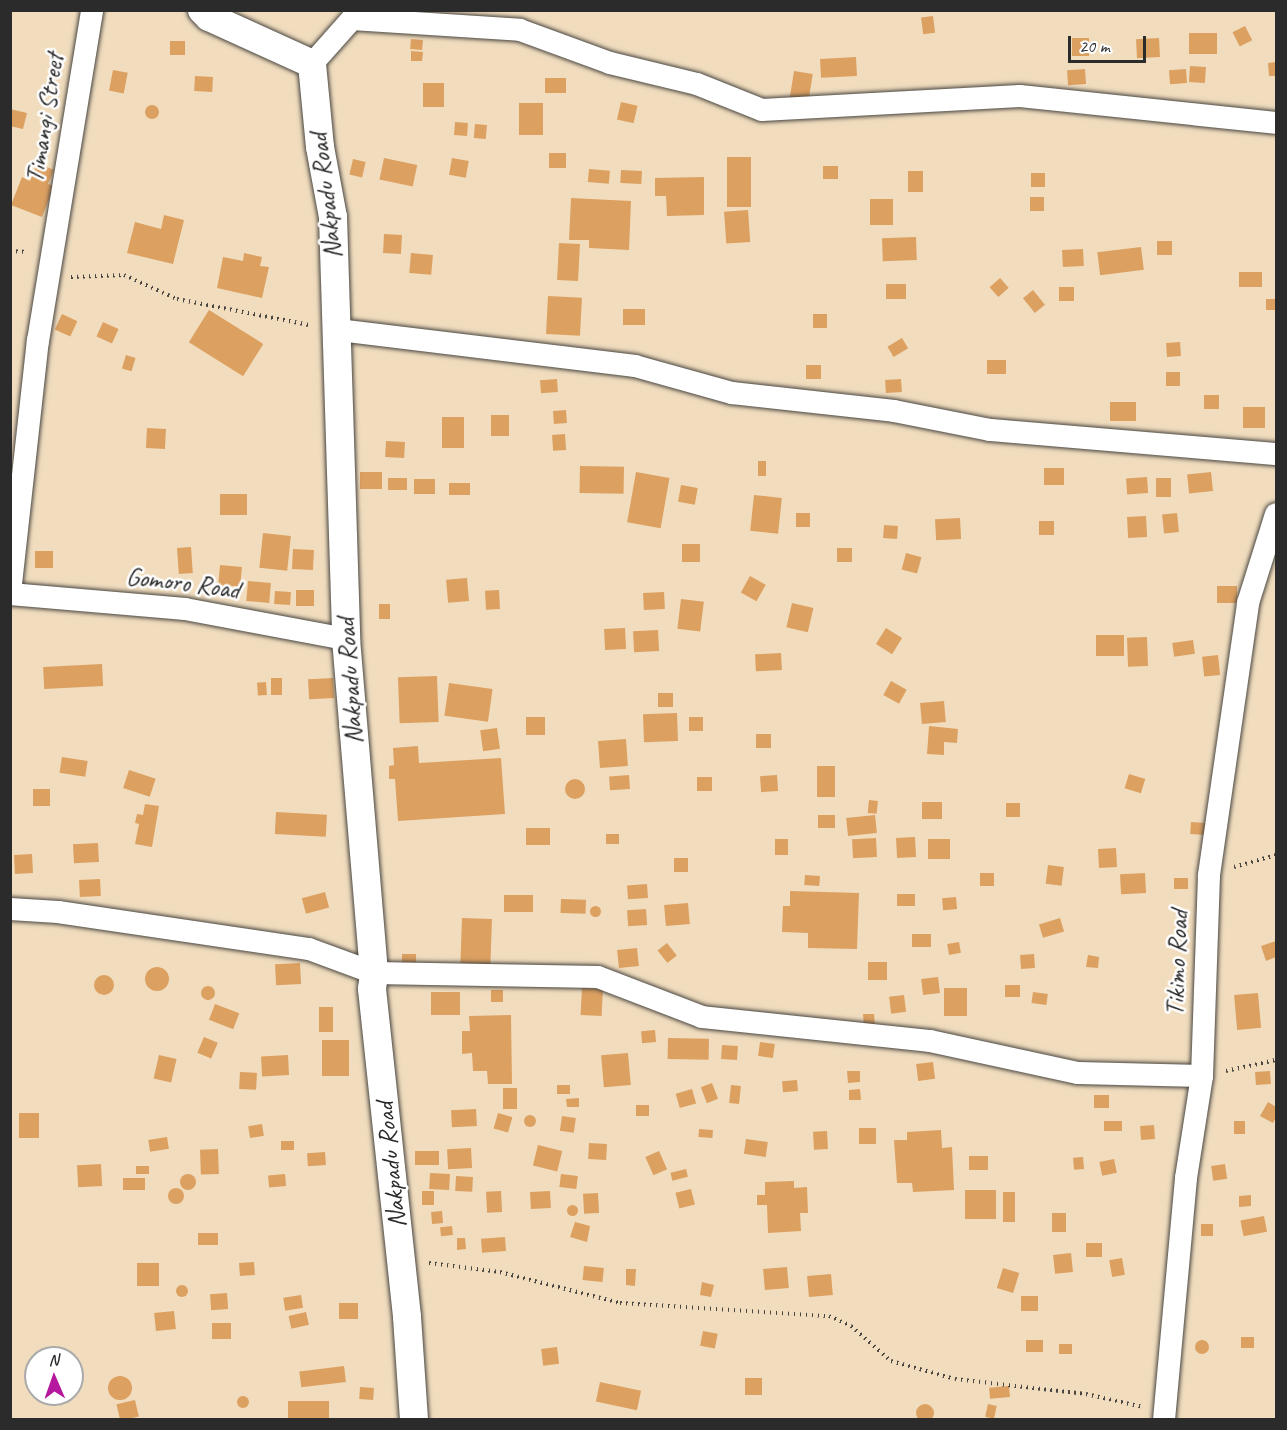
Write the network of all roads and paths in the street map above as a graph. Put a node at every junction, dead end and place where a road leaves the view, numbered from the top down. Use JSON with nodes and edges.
{"nodes":[{"id":1,"x":92,"y":10,"type":"edge"},
{"id":2,"x":202,"y":10,"type":"edge"},
{"id":3,"x":312,"y":64,"type":"junction"},
{"id":4,"x":1276,"y":123,"type":"edge"},
{"id":5,"x":48,"y":278,"type":"junction"},
{"id":6,"x":338,"y":330,"type":"junction"},
{"id":7,"x":1276,"y":454,"type":"edge"},
{"id":8,"x":1276,"y":514,"type":"edge"},
{"id":9,"x":10,"y":593,"type":"edge"},
{"id":10,"x":346,"y":639,"type":"junction"},
{"id":11,"x":1276,"y":855,"type":"edge"},
{"id":12,"x":1209,"y":874,"type":"junction"},
{"id":13,"x":10,"y":909,"type":"edge"},
{"id":14,"x":374,"y":973,"type":"junction"},
{"id":15,"x":1276,"y":1060,"type":"edge"},
{"id":16,"x":1202,"y":1076,"type":"junction"},
{"id":17,"x":401,"y":1259,"type":"junction"},
{"id":18,"x":1164,"y":1415,"type":"edge"},
{"id":19,"x":414,"y":1419,"type":"edge"}],
"edges":[{"from":1,"to":5,"type":"street","name":"Timangi Street"},
{"from":2,"to":3,"type":"street"},
{"from":3,"to":4,"type":"street"},
{"from":3,"to":6,"type":"street","name":"Nakpadu Road"},
{"from":5,"to":6,"type":"path"},
{"from":5,"to":9,"type":"street","name":"Timangi Street"},
{"from":6,"to":7,"type":"street"},
{"from":6,"to":10,"type":"street","name":"Nakpadu Road"},
{"from":8,"to":12,"type":"street","name":"Tikimo Road"},
{"from":9,"to":10,"type":"street","name":"Gomoro Road"},
{"from":10,"to":14,"type":"street","name":"Nakpadu Road"},
{"from":11,"to":12,"type":"path"},
{"from":12,"to":16,"type":"street","name":"Tikimo Road"},
{"from":13,"to":14,"type":"street"},
{"from":14,"to":16,"type":"street"},
{"from":14,"to":17,"type":"street","name":"Nakpadu Road"},
{"from":15,"to":16,"type":"path"},
{"from":16,"to":18,"type":"street","name":"Tikimo Road"},
{"from":17,"to":18,"type":"path"},
{"from":17,"to":19,"type":"street","name":"Nakpadu Road"}]}
